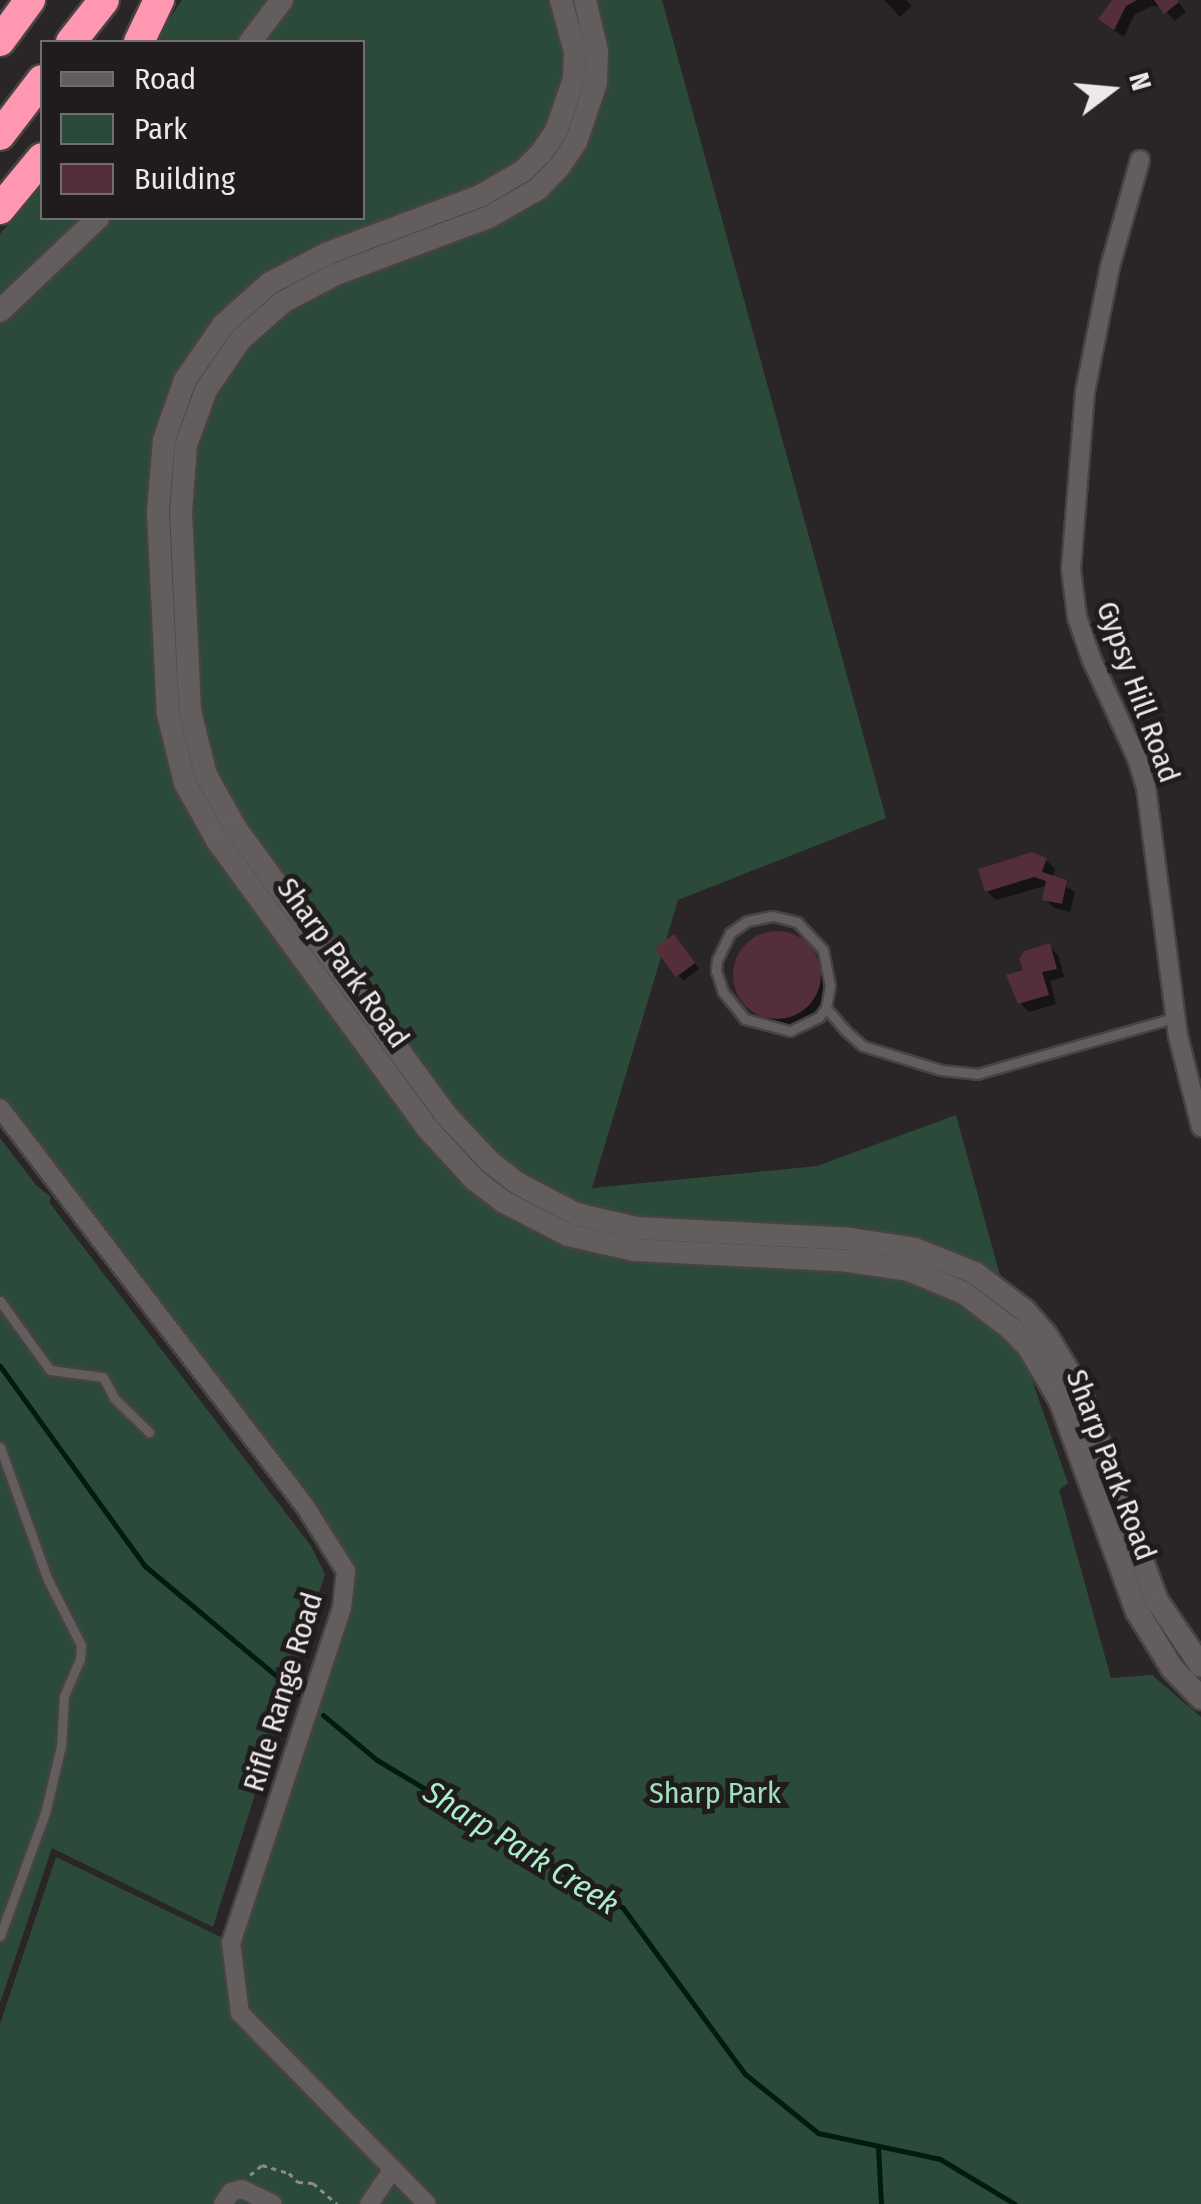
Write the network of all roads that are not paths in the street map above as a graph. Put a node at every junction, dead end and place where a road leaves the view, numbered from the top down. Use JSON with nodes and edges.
{"nodes":[{"id":1,"x":16,"y":0,"type":"edge"},
{"id":2,"x":30,"y":0,"type":"edge"},
{"id":3,"x":104,"y":0,"type":"edge"},
{"id":4,"x":159,"y":0,"type":"edge"},
{"id":5,"x":282,"y":0,"type":"edge"},
{"id":6,"x":561,"y":0,"type":"edge"},
{"id":7,"x":585,"y":0,"type":"edge"},
{"id":8,"x":0,"y":18,"type":"edge"},
{"id":9,"x":73,"y":40,"type":"edge"},
{"id":10,"x":140,"y":40,"type":"edge"},
{"id":11,"x":252,"y":40,"type":"edge"},
{"id":12,"x":0,"y":41,"type":"edge"},
{"id":13,"x":40,"y":83,"type":"edge"},
{"id":14,"x":0,"y":134,"type":"edge"},
{"id":15,"x":40,"y":160,"type":"edge"},
{"id":16,"x":1140,"y":160,"type":"dead end"},
{"id":17,"x":0,"y":210,"type":"edge"},
{"id":18,"x":96,"y":220,"type":"edge"},
{"id":19,"x":0,"y":310,"type":"edge"},
{"id":20,"x":826,"y":1008,"type":"junction"},
{"id":21,"x":1177,"y":1017,"type":"junction"},
{"id":22,"x":0,"y":1108,"type":"edge"},
{"id":23,"x":1201,"y":1127,"type":"edge"},
{"id":24,"x":0,"y":1300,"type":"edge"},
{"id":25,"x":150,"y":1432,"type":"dead end"},
{"id":26,"x":0,"y":1446,"type":"edge"},
{"id":27,"x":1201,"y":1666,"type":"edge"},
{"id":28,"x":1201,"y":1698,"type":"edge"},
{"id":29,"x":0,"y":1936,"type":"edge"},
{"id":30,"x":392,"y":2169,"type":"junction"},
{"id":31,"x":222,"y":2204,"type":"edge"},
{"id":32,"x":273,"y":2204,"type":"edge"},
{"id":33,"x":369,"y":2204,"type":"edge"},
{"id":34,"x":427,"y":2204,"type":"edge"}],
"edges":[{"from":1,"to":8,"type":"highway"},
{"from":2,"to":12,"type":"highway"},
{"from":3,"to":9,"type":"highway"},
{"from":4,"to":10,"type":"highway"},
{"from":5,"to":11,"type":"main road"},
{"from":6,"to":28,"type":"main road","name":"Sharp Park Road"},
{"from":7,"to":27,"type":"main road","name":"Sharp Park Road"},
{"from":13,"to":14,"type":"highway"},
{"from":15,"to":17,"type":"highway"},
{"from":16,"to":21,"type":"street","name":"Gypsy Hill Road"},
{"from":18,"to":19,"type":"main road"},
{"from":20,"to":20,"type":"lane"},
{"from":20,"to":21,"type":"lane"},
{"from":21,"to":23,"type":"street","name":"Gypsy Hill Road"},
{"from":22,"to":30,"type":"street","name":"Rifle Range Road"},
{"from":24,"to":25,"type":"lane"},
{"from":26,"to":29,"type":"lane"},
{"from":30,"to":33,"type":"street"},
{"from":30,"to":34,"type":"street","name":"Rifle Range Road"},
{"from":31,"to":32,"type":"street"}]}
